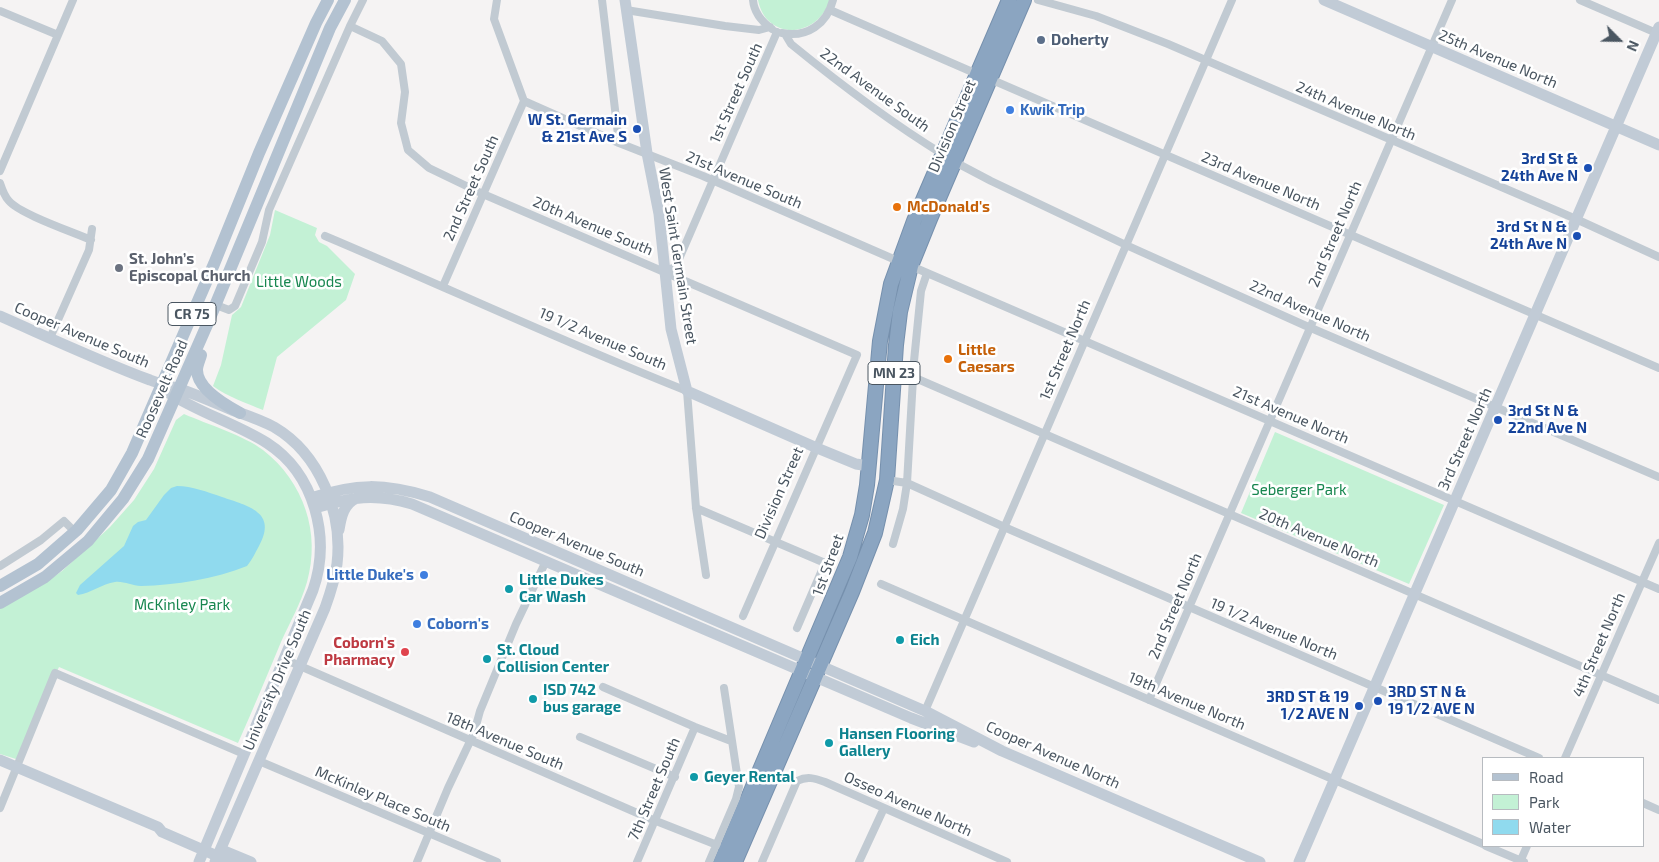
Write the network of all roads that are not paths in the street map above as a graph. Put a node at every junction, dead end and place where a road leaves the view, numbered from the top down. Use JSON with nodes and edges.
{"nodes":[{"id":1,"x":73,"y":0,"type":"edge"},
{"id":2,"x":328,"y":0,"type":"edge"},
{"id":3,"x":345,"y":0,"type":"edge"},
{"id":4,"x":363,"y":0,"type":"edge"},
{"id":5,"x":497,"y":0,"type":"edge"},
{"id":6,"x":602,"y":0,"type":"edge"},
{"id":7,"x":753,"y":0,"type":"edge"},
{"id":8,"x":833,"y":0,"type":"edge"},
{"id":9,"x":1009,"y":0,"type":"edge"},
{"id":10,"x":1024,"y":0,"type":"edge"},
{"id":11,"x":1038,"y":0,"type":"edge"},
{"id":12,"x":1232,"y":0,"type":"edge"},
{"id":13,"x":1324,"y":0,"type":"edge"},
{"id":14,"x":1452,"y":0,"type":"edge"},
{"id":15,"x":1580,"y":0,"type":"edge"},
{"id":16,"x":626,"y":5,"type":"edge"},
{"id":17,"x":830,"y":10,"type":"junction"},
{"id":18,"x":0,"y":11,"type":"edge"},
{"id":19,"x":350,"y":26,"type":"junction"},
{"id":20,"x":770,"y":28,"type":"junction"},
{"id":21,"x":1658,"y":31,"type":"edge"},
{"id":22,"x":781,"y":33,"type":"junction"},
{"id":23,"x":58,"y":35,"type":"junction"},
{"id":24,"x":1432,"y":46,"type":"junction"},
{"id":25,"x":1205,"y":61,"type":"junction"},
{"id":26,"x":984,"y":77,"type":"junction"},
{"id":27,"x":524,"y":101,"type":"junction"},
{"id":28,"x":1616,"y":126,"type":"junction"},
{"id":29,"x":1391,"y":141,"type":"junction"},
{"id":30,"x":620,"y":142,"type":"junction"},
{"id":31,"x":1659,"y":145,"type":"edge"},
{"id":32,"x":647,"y":153,"type":"junction"},
{"id":33,"x":1165,"y":154,"type":"junction"},
{"id":34,"x":948,"y":158,"type":"junction"},
{"id":35,"x":0,"y":171,"type":"edge"},
{"id":36,"x":713,"y":180,"type":"junction"},
{"id":37,"x":0,"y":183,"type":"edge"},
{"id":38,"x":483,"y":194,"type":"junction"},
{"id":39,"x":1576,"y":219,"type":"junction"},
{"id":40,"x":92,"y":229,"type":"dead end"},
{"id":41,"x":1350,"y":235,"type":"junction"},
{"id":42,"x":325,"y":236,"type":"dead end"},
{"id":43,"x":91,"y":240,"type":"junction"},
{"id":44,"x":1126,"y":245,"type":"junction"},
{"id":45,"x":1659,"y":257,"type":"edge"},
{"id":46,"x":905,"y":263,"type":"junction"},
{"id":47,"x":666,"y":272,"type":"junction"},
{"id":48,"x":927,"y":273,"type":"junction"},
{"id":49,"x":443,"y":286,"type":"junction"},
{"id":50,"x":216,"y":305,"type":"junction"},
{"id":51,"x":1535,"y":315,"type":"junction"},
{"id":52,"x":0,"y":316,"type":"edge"},
{"id":53,"x":210,"y":318,"type":"junction"},
{"id":54,"x":1310,"y":327,"type":"junction"},
{"id":55,"x":50,"y":338,"type":"junction"},
{"id":56,"x":1084,"y":341,"type":"junction"},
{"id":57,"x":857,"y":355,"type":"joint"},
{"id":58,"x":1659,"y":368,"type":"edge"},
{"id":59,"x":914,"y":377,"type":"junction"},
{"id":60,"x":158,"y":384,"type":"junction"},
{"id":61,"x":687,"y":391,"type":"junction"},
{"id":62,"x":178,"y":394,"type":"junction"},
{"id":63,"x":1496,"y":407,"type":"junction"},
{"id":64,"x":240,"y":413,"type":"junction"},
{"id":65,"x":1270,"y":421,"type":"junction"},
{"id":66,"x":1044,"y":434,"type":"junction"},
{"id":67,"x":817,"y":448,"type":"junction"},
{"id":68,"x":869,"y":466,"type":"junction"},
{"id":69,"x":1659,"y":476,"type":"edge"},
{"id":70,"x":887,"y":480,"type":"junction"},
{"id":71,"x":907,"y":483,"type":"junction"},
{"id":72,"x":329,"y":498,"type":"junction"},
{"id":73,"x":357,"y":498,"type":"junction"},
{"id":74,"x":1454,"y":501,"type":"junction"},
{"id":75,"x":313,"y":503,"type":"junction"},
{"id":76,"x":696,"y":508,"type":"junction"},
{"id":77,"x":1229,"y":514,"type":"junction"},
{"id":78,"x":1004,"y":527,"type":"junction"},
{"id":79,"x":75,"y":532,"type":"junction"},
{"id":80,"x":337,"y":536,"type":"junction"},
{"id":81,"x":776,"y":542,"type":"junction"},
{"id":82,"x":1659,"y":543,"type":"edge"},
{"id":83,"x":893,"y":544,"type":"dead end"},
{"id":84,"x":546,"y":561,"type":"junction"},
{"id":85,"x":0,"y":566,"type":"edge"},
{"id":86,"x":706,"y":575,"type":"dead end"},
{"id":87,"x":1641,"y":582,"type":"junction"},
{"id":88,"x":880,"y":584,"type":"dead end"},
{"id":89,"x":0,"y":586,"type":"edge"},
{"id":90,"x":1659,"y":589,"type":"edge"},
{"id":91,"x":1414,"y":594,"type":"junction"},
{"id":92,"x":0,"y":603,"type":"edge"},
{"id":93,"x":1189,"y":607,"type":"junction"},
{"id":94,"x":743,"y":616,"type":"dead end"},
{"id":95,"x":964,"y":620,"type":"junction"},
{"id":96,"x":797,"y":628,"type":"dead end"},
{"id":97,"x":284,"y":659,"type":"junction"},
{"id":98,"x":300,"y":666,"type":"junction"},
{"id":99,"x":805,"y":666,"type":"junction"},
{"id":100,"x":818,"y":672,"type":"junction"},
{"id":101,"x":1601,"y":675,"type":"junction"},
{"id":102,"x":603,"y":687,"type":"dead end"},
{"id":103,"x":1374,"y":687,"type":"junction"},
{"id":104,"x":724,"y":688,"type":"dead end"},
{"id":105,"x":1149,"y":700,"type":"junction"},
{"id":106,"x":1659,"y":700,"type":"edge"},
{"id":107,"x":924,"y":711,"type":"junction"},
{"id":108,"x":695,"y":727,"type":"junction"},
{"id":109,"x":580,"y":737,"type":"dead end"},
{"id":110,"x":470,"y":741,"type":"junction"},
{"id":111,"x":731,"y":741,"type":"junction"},
{"id":112,"x":1002,"y":751,"type":"junction"},
{"id":113,"x":244,"y":754,"type":"junction"},
{"id":114,"x":1536,"y":757,"type":"edge"},
{"id":115,"x":1565,"y":757,"type":"edge"},
{"id":116,"x":0,"y":760,"type":"edge"},
{"id":117,"x":259,"y":760,"type":"junction"},
{"id":118,"x":17,"y":767,"type":"junction"},
{"id":119,"x":674,"y":777,"type":"junction"},
{"id":120,"x":1334,"y":780,"type":"junction"},
{"id":121,"x":1644,"y":803,"type":"edge"},
{"id":122,"x":0,"y":808,"type":"edge"},
{"id":123,"x":884,"y":808,"type":"junction"},
{"id":124,"x":1659,"y":810,"type":"edge"},
{"id":125,"x":655,"y":820,"type":"junction"},
{"id":126,"x":429,"y":833,"type":"junction"},
{"id":127,"x":717,"y":844,"type":"junction"},
{"id":128,"x":1482,"y":844,"type":"edge"},
{"id":129,"x":205,"y":846,"type":"junction"},
{"id":130,"x":1488,"y":847,"type":"edge"},
{"id":131,"x":1527,"y":847,"type":"edge"},
{"id":132,"x":218,"y":856,"type":"edge"},
{"id":133,"x":199,"y":862,"type":"edge"},
{"id":134,"x":231,"y":862,"type":"edge"},
{"id":135,"x":251,"y":862,"type":"edge"},
{"id":136,"x":417,"y":862,"type":"edge"},
{"id":137,"x":497,"y":862,"type":"edge"},
{"id":138,"x":638,"y":862,"type":"edge"},
{"id":139,"x":709,"y":862,"type":"edge"},
{"id":140,"x":721,"y":862,"type":"edge"},
{"id":141,"x":735,"y":862,"type":"edge"},
{"id":142,"x":762,"y":862,"type":"edge"},
{"id":143,"x":858,"y":862,"type":"edge"},
{"id":144,"x":1007,"y":862,"type":"edge"},
{"id":145,"x":1260,"y":862,"type":"edge"},
{"id":146,"x":1299,"y":862,"type":"edge"},
{"id":147,"x":1521,"y":862,"type":"edge"}],
"edges":[{"from":1,"to":23,"type":"street"},
{"from":2,"to":60,"type":"main road","name":"Roosevelt Road","number":"CR 75"},
{"from":3,"to":50,"type":"main road","name":"Roosevelt Road","number":"CR 75"},
{"from":4,"to":19,"type":"street"},
{"from":5,"to":27,"type":"street"},
{"from":6,"to":30,"type":"street"},
{"from":7,"to":20,"type":"street"},
{"from":8,"to":17,"type":"street"},
{"from":9,"to":26,"type":"highway","name":"Division Street","number":"MN 23"},
{"from":10,"to":26,"type":"highway","name":"Division Street","number":"MN 23"},
{"from":11,"to":25,"type":"street","name":"24th Avenue North"},
{"from":12,"to":25,"type":"street","name":"1st Street North"},
{"from":13,"to":24,"type":"main road","name":"25th Avenue North"},
{"from":14,"to":24,"type":"street","name":"2nd Street North"},
{"from":15,"to":21,"type":"street"},
{"from":16,"to":20,"type":"street"},
{"from":16,"to":32,"type":"main road","name":"West Saint Germain Street"},
{"from":17,"to":22,"type":"street"},
{"from":17,"to":26,"type":"street","name":"23rd Avenue North"},
{"from":18,"to":23,"type":"street"},
{"from":19,"to":38,"type":"street","name":"20th Avenue South"},
{"from":19,"to":50,"type":"street"},
{"from":20,"to":22,"type":"street","name":"22nd Avenue South"},
{"from":21,"to":28,"type":"main road","name":"3rd Street North"},
{"from":22,"to":34,"type":"street","name":"22nd Avenue South"},
{"from":22,"to":36,"type":"street","name":"1st Street South"},
{"from":23,"to":35,"type":"street"},
{"from":24,"to":28,"type":"main road","name":"25th Avenue North"},
{"from":24,"to":29,"type":"street","name":"2nd Street North"},
{"from":25,"to":29,"type":"street","name":"24th Avenue North"},
{"from":25,"to":33,"type":"street","name":"1st Street North"},
{"from":26,"to":33,"type":"street","name":"23rd Avenue North"},
{"from":26,"to":34,"type":"highway","name":"Division Street","number":"MN 23"},
{"from":27,"to":30,"type":"street","name":"21st Avenue South"},
{"from":27,"to":38,"type":"street","name":"2nd Street South"},
{"from":28,"to":31,"type":"main road","name":"25th Avenue North"},
{"from":28,"to":39,"type":"main road","name":"3rd Street North"},
{"from":29,"to":39,"type":"street","name":"24th Avenue North"},
{"from":29,"to":41,"type":"street","name":"2nd Street North"},
{"from":30,"to":32,"type":"street","name":"21st Avenue South"},
{"from":32,"to":36,"type":"street","name":"21st Avenue South"},
{"from":32,"to":47,"type":"main road","name":"West Saint Germain Street"},
{"from":33,"to":41,"type":"street","name":"23rd Avenue North"},
{"from":33,"to":44,"type":"street","name":"1st Street North"},
{"from":34,"to":44,"type":"street","name":"22nd Avenue North"},
{"from":34,"to":46,"type":"highway","name":"Division Street","number":"MN 23"},
{"from":36,"to":46,"type":"street","name":"21st Avenue South"},
{"from":36,"to":47,"type":"street","name":"1st Street South"},
{"from":37,"to":43,"type":"street"},
{"from":38,"to":47,"type":"street","name":"20th Avenue South"},
{"from":38,"to":49,"type":"street","name":"2nd Street South"},
{"from":39,"to":45,"type":"street","name":"24th Avenue North"},
{"from":39,"to":51,"type":"main road","name":"3rd Street North"},
{"from":40,"to":43,"type":"street"},
{"from":41,"to":51,"type":"street","name":"23rd Avenue North"},
{"from":41,"to":54,"type":"street","name":"2nd Street North"},
{"from":42,"to":49,"type":"street","name":"19 1/2 Avenue South"},
{"from":43,"to":55,"type":"street"},
{"from":44,"to":54,"type":"street","name":"22nd Avenue North"},
{"from":44,"to":56,"type":"street","name":"1st Street North"},
{"from":46,"to":48,"type":"street","name":"21st Avenue North"},
{"from":46,"to":68,"type":"highway","name":"1st Street","number":"MN 23"},
{"from":46,"to":70,"type":"highway","name":"1st Street","number":"MN 23"},
{"from":47,"to":57,"type":"street","name":"20th Avenue South"},
{"from":47,"to":61,"type":"main road","name":"West Saint Germain Street"},
{"from":48,"to":56,"type":"street","name":"21st Avenue North"},
{"from":48,"to":59,"type":"street"},
{"from":49,"to":61,"type":"street","name":"19 1/2 Avenue South"},
{"from":50,"to":53,"type":"main road","name":"Roosevelt Road","number":"CR 75"},
{"from":51,"to":58,"type":"street","name":"23rd Avenue North"},
{"from":51,"to":63,"type":"main road","name":"3rd Street North"},
{"from":52,"to":55,"type":"main road","name":"Cooper Avenue South"},
{"from":53,"to":62,"type":"main road","name":"Roosevelt Road","number":"CR 75"},
{"from":53,"to":64,"type":"main road"},
{"from":54,"to":63,"type":"street","name":"22nd Avenue North"},
{"from":54,"to":65,"type":"street","name":"2nd Street North"},
{"from":55,"to":60,"type":"main road","name":"Cooper Avenue South"},
{"from":56,"to":65,"type":"street","name":"21st Avenue North"},
{"from":56,"to":66,"type":"street","name":"1st Street North"},
{"from":57,"to":67,"type":"street","name":"Division Street"},
{"from":59,"to":66,"type":"street","name":"20th Avenue North"},
{"from":59,"to":71,"type":"street"},
{"from":60,"to":62,"type":"main road","name":"Cooper Avenue South"},
{"from":60,"to":79,"type":"main road","name":"Roosevelt Road","number":"CR 75"},
{"from":61,"to":67,"type":"main road","name":"19 1/2 Avenue South"},
{"from":61,"to":76,"type":"street","name":"West Saint Germain Street"},
{"from":62,"to":64,"type":"main road","name":"Cooper Avenue South"},
{"from":62,"to":75,"type":"main road","name":"Cooper Avenue South"},
{"from":62,"to":92,"type":"main road","name":"Roosevelt Road","number":"CR 75"},
{"from":63,"to":69,"type":"street","name":"22nd Avenue North"},
{"from":63,"to":74,"type":"main road","name":"3rd Street North"},
{"from":64,"to":72,"type":"main road","name":"Cooper Avenue South"},
{"from":65,"to":74,"type":"street","name":"21st Avenue North"},
{"from":65,"to":77,"type":"street","name":"2nd Street North"},
{"from":66,"to":77,"type":"street","name":"20th Avenue North"},
{"from":66,"to":78,"type":"street","name":"1st Street North"},
{"from":67,"to":68,"type":"main road","name":"19 1/2 Avenue South"},
{"from":67,"to":81,"type":"street","name":"Division Street"},
{"from":68,"to":99,"type":"highway","name":"1st Street","number":"MN 23"},
{"from":70,"to":71,"type":"street","name":"19 1/2 Avenue North"},
{"from":70,"to":100,"type":"highway","name":"1st Street","number":"MN 23"},
{"from":71,"to":78,"type":"street","name":"19 1/2 Avenue North"},
{"from":71,"to":83,"type":"street"},
{"from":72,"to":73,"type":"main road"},
{"from":72,"to":75,"type":"main road","name":"Cooper Avenue South"},
{"from":72,"to":80,"type":"main road","name":"University Drive South"},
{"from":72,"to":99,"type":"main road","name":"Cooper Avenue South"},
{"from":73,"to":80,"type":"main road"},
{"from":73,"to":84,"type":"main road"},
{"from":74,"to":87,"type":"street","name":"21st Avenue North"},
{"from":74,"to":91,"type":"main road","name":"3rd Street North"},
{"from":75,"to":97,"type":"main road","name":"University Drive South"},
{"from":76,"to":81,"type":"street"},
{"from":76,"to":86,"type":"street","name":"West Saint Germain Street"},
{"from":77,"to":91,"type":"street","name":"20th Avenue North"},
{"from":77,"to":93,"type":"street","name":"2nd Street North"},
{"from":78,"to":93,"type":"street","name":"19 1/2 Avenue North"},
{"from":78,"to":95,"type":"street","name":"1st Street North"},
{"from":79,"to":85,"type":"street"},
{"from":79,"to":89,"type":"main road","name":"Roosevelt Road","number":"CR 75"},
{"from":80,"to":98,"type":"main road","name":"University Drive South"},
{"from":81,"to":94,"type":"street","name":"Division Street"},
{"from":81,"to":96,"type":"street"},
{"from":82,"to":87,"type":"street","name":"4th Street North"},
{"from":84,"to":99,"type":"main road"},
{"from":84,"to":110,"type":"street"},
{"from":87,"to":90,"type":"street","name":"21st Avenue North"},
{"from":87,"to":101,"type":"street","name":"4th Street North"},
{"from":88,"to":95,"type":"street","name":"19th Avenue North"},
{"from":91,"to":101,"type":"street","name":"20th Avenue North"},
{"from":91,"to":103,"type":"main road","name":"3rd Street North"},
{"from":93,"to":103,"type":"street","name":"19 1/2 Avenue North"},
{"from":93,"to":105,"type":"street","name":"2nd Street North"},
{"from":95,"to":105,"type":"street","name":"19th Avenue North"},
{"from":95,"to":107,"type":"street","name":"1st Street North"},
{"from":97,"to":98,"type":"street","name":"18th Avenue South"},
{"from":97,"to":113,"type":"main road","name":"University Drive South"},
{"from":98,"to":110,"type":"street","name":"18th Avenue South"},
{"from":98,"to":117,"type":"main road","name":"University Drive South"},
{"from":99,"to":100,"type":"main road","name":"Cooper Avenue North"},
{"from":99,"to":140,"type":"highway","name":"1st Street","number":"MN 23"},
{"from":100,"to":107,"type":"main road","name":"Cooper Avenue North"},
{"from":100,"to":112,"type":"main road"},
{"from":100,"to":141,"type":"highway","name":"1st Street","number":"MN 23"},
{"from":101,"to":106,"type":"street","name":"20th Avenue North"},
{"from":101,"to":115,"type":"street","name":"4th Street North"},
{"from":102,"to":108,"type":"street"},
{"from":103,"to":114,"type":"street","name":"19 1/2 Avenue North"},
{"from":103,"to":120,"type":"main road","name":"3rd Street North"},
{"from":104,"to":111,"type":"street"},
{"from":105,"to":120,"type":"street","name":"19th Avenue North"},
{"from":107,"to":112,"type":"main road","name":"Cooper Avenue North"},
{"from":108,"to":111,"type":"street"},
{"from":108,"to":119,"type":"street","name":"7th Street South"},
{"from":109,"to":119,"type":"street"},
{"from":110,"to":125,"type":"street","name":"18th Avenue South"},
{"from":110,"to":126,"type":"street"},
{"from":111,"to":127,"type":"street"},
{"from":112,"to":145,"type":"main road","name":"Cooper Avenue North"},
{"from":113,"to":118,"type":"street"},
{"from":113,"to":129,"type":"main road","name":"University Drive South"},
{"from":116,"to":118,"type":"main road"},
{"from":117,"to":126,"type":"street","name":"McKinley Place South"},
{"from":117,"to":132,"type":"main road","name":"University Drive South"},
{"from":118,"to":122,"type":"street"},
{"from":118,"to":129,"type":"main road"},
{"from":119,"to":125,"type":"street","name":"7th Street South"},
{"from":120,"to":128,"type":"street","name":"19th Avenue North"},
{"from":120,"to":146,"type":"main road","name":"3rd Street North"},
{"from":121,"to":124,"type":"street"},
{"from":123,"to":142,"type":"street","name":"Osseo Avenue North"},
{"from":123,"to":143,"type":"street"},
{"from":123,"to":144,"type":"street","name":"Osseo Avenue North"},
{"from":125,"to":127,"type":"street","name":"18th Avenue South"},
{"from":125,"to":138,"type":"street","name":"7th Street South"},
{"from":126,"to":136,"type":"street"},
{"from":126,"to":137,"type":"street","name":"McKinley Place South"},
{"from":127,"to":139,"type":"street"},
{"from":129,"to":132,"type":"main road"},
{"from":129,"to":133,"type":"main road","name":"University Drive South"},
{"from":130,"to":147,"type":"street","name":"19th Avenue North"},
{"from":131,"to":147,"type":"street"},
{"from":132,"to":134,"type":"main road"},
{"from":132,"to":135,"type":"main road"}]}
